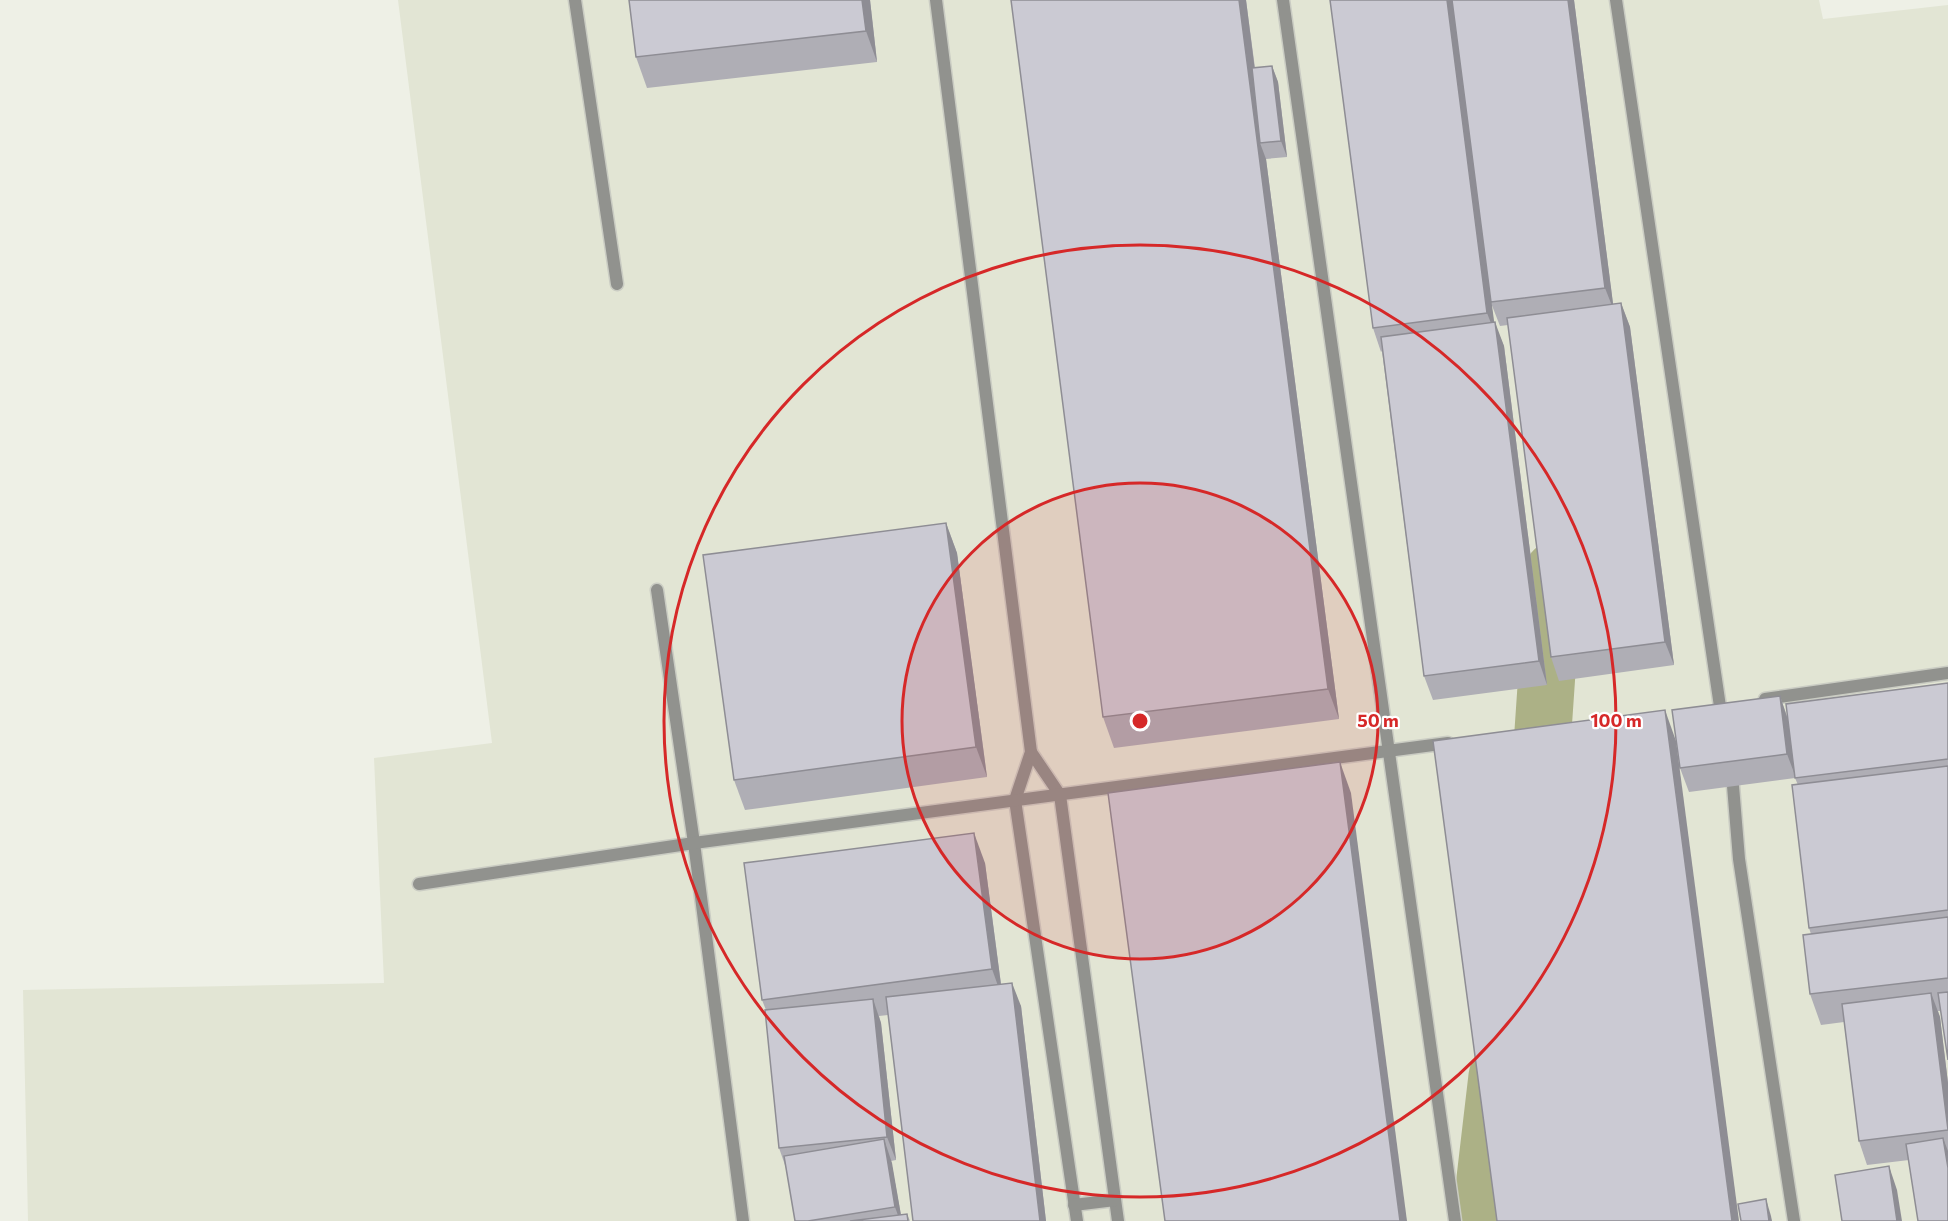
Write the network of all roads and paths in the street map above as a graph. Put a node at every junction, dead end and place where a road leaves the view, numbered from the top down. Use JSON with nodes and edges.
{"nodes":[{"id":1,"x":575,"y":0,"type":"edge"},
{"id":2,"x":936,"y":0,"type":"edge"},
{"id":3,"x":1282,"y":0,"type":"edge"},
{"id":4,"x":1616,"y":0,"type":"edge"},
{"id":5,"x":617,"y":284,"type":"dead end"},
{"id":6,"x":657,"y":590,"type":"dead end"},
{"id":7,"x":1948,"y":673,"type":"edge"},
{"id":8,"x":1754,"y":700,"type":"edge"},
{"id":9,"x":1723,"y":728,"type":"edge"},
{"id":10,"x":1461,"y":741,"type":"edge"},
{"id":11,"x":1390,"y":751,"type":"junction"},
{"id":12,"x":1031,"y":752,"type":"junction"},
{"id":13,"x":1732,"y":786,"type":"edge"},
{"id":14,"x":1060,"y":795,"type":"junction"},
{"id":15,"x":1016,"y":800,"type":"junction"},
{"id":16,"x":694,"y":843,"type":"junction"},
{"id":17,"x":419,"y":884,"type":"dead end"},
{"id":18,"x":1115,"y":1200,"type":"junction"},
{"id":19,"x":1074,"y":1205,"type":"junction"},
{"id":20,"x":743,"y":1221,"type":"edge"},
{"id":21,"x":1077,"y":1221,"type":"edge"},
{"id":22,"x":1118,"y":1221,"type":"edge"},
{"id":23,"x":1455,"y":1221,"type":"edge"},
{"id":24,"x":1794,"y":1221,"type":"edge"}],
"edges":[{"from":1,"to":5,"type":"lane"},
{"from":2,"to":12,"type":"lane"},
{"from":3,"to":11,"type":"lane"},
{"from":4,"to":9,"type":"lane"},
{"from":6,"to":16,"type":"lane"},
{"from":7,"to":8,"type":"lane"},
{"from":10,"to":11,"type":"lane"},
{"from":11,"to":14,"type":"lane"},
{"from":11,"to":23,"type":"lane"},
{"from":12,"to":14,"type":"lane"},
{"from":12,"to":15,"type":"lane"},
{"from":13,"to":24,"type":"lane"},
{"from":14,"to":15,"type":"lane"},
{"from":14,"to":18,"type":"lane"},
{"from":15,"to":16,"type":"lane"},
{"from":15,"to":19,"type":"lane"},
{"from":16,"to":17,"type":"lane"},
{"from":16,"to":20,"type":"lane"},
{"from":18,"to":19,"type":"lane"},
{"from":18,"to":22,"type":"lane"},
{"from":19,"to":21,"type":"lane"}]}
